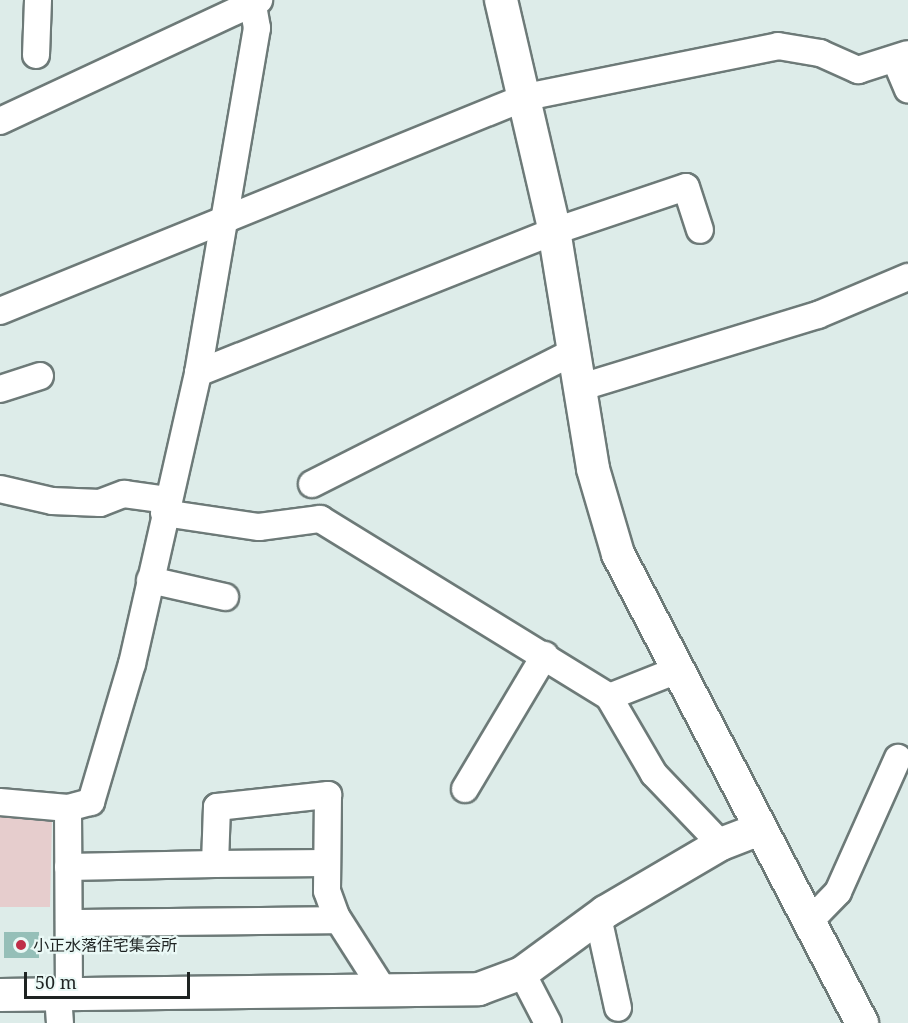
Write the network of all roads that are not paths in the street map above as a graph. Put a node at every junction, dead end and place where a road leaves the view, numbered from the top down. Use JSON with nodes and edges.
{"nodes":[{"id":1,"x":38,"y":0,"type":"edge"},
{"id":2,"x":255,"y":0,"type":"edge"},
{"id":3,"x":501,"y":0,"type":"edge"},
{"id":4,"x":36,"y":55,"type":"dead end"},
{"id":5,"x":902,"y":56,"type":"edge"},
{"id":6,"x":908,"y":89,"type":"edge"},
{"id":7,"x":526,"y":97,"type":"junction"},
{"id":8,"x":0,"y":121,"type":"edge"},
{"id":9,"x":223,"y":224,"type":"junction"},
{"id":10,"x":700,"y":230,"type":"dead end"},
{"id":11,"x":552,"y":232,"type":"junction"},
{"id":12,"x":908,"y":277,"type":"edge"},
{"id":13,"x":0,"y":310,"type":"edge"},
{"id":14,"x":575,"y":351,"type":"junction"},
{"id":15,"x":198,"y":373,"type":"junction"},
{"id":16,"x":40,"y":376,"type":"dead end"},
{"id":17,"x":582,"y":387,"type":"junction"},
{"id":18,"x":0,"y":389,"type":"edge"},
{"id":19,"x":312,"y":484,"type":"dead end"},
{"id":20,"x":0,"y":489,"type":"edge"},
{"id":21,"x":165,"y":507,"type":"junction"},
{"id":22,"x":150,"y":580,"type":"junction"},
{"id":23,"x":225,"y":597,"type":"dead end"},
{"id":24,"x":545,"y":655,"type":"junction"},
{"id":25,"x":680,"y":669,"type":"junction"},
{"id":26,"x":609,"y":697,"type":"junction"},
{"id":27,"x":898,"y":758,"type":"dead end"},
{"id":28,"x":465,"y":789,"type":"dead end"},
{"id":29,"x":0,"y":802,"type":"edge"},
{"id":30,"x":68,"y":808,"type":"junction"},
{"id":31,"x":758,"y":830,"type":"junction"},
{"id":32,"x":721,"y":844,"type":"junction"},
{"id":33,"x":327,"y":863,"type":"junction"},
{"id":34,"x":215,"y":864,"type":"junction"},
{"id":35,"x":68,"y":867,"type":"junction"},
{"id":36,"x":598,"y":917,"type":"junction"},
{"id":37,"x":338,"y":920,"type":"junction"},
{"id":38,"x":808,"y":922,"type":"junction"},
{"id":39,"x":69,"y":923,"type":"junction"},
{"id":40,"x":522,"y":973,"type":"junction"},
{"id":41,"x":384,"y":991,"type":"junction"},
{"id":42,"x":0,"y":995,"type":"edge"},
{"id":43,"x":62,"y":1005,"type":"edge"},
{"id":44,"x":619,"y":1008,"type":"dead end"},
{"id":45,"x":548,"y":1023,"type":"edge"},
{"id":46,"x":862,"y":1023,"type":"edge"}],
"edges":[{"from":1,"to":4,"type":"street"},
{"from":2,"to":8,"type":"street"},
{"from":2,"to":9,"type":"street"},
{"from":3,"to":7,"type":"street"},
{"from":5,"to":6,"type":"street"},
{"from":5,"to":7,"type":"street"},
{"from":7,"to":9,"type":"street"},
{"from":7,"to":11,"type":"street"},
{"from":9,"to":13,"type":"street"},
{"from":9,"to":15,"type":"street"},
{"from":10,"to":11,"type":"street"},
{"from":11,"to":14,"type":"street"},
{"from":11,"to":15,"type":"street"},
{"from":12,"to":17,"type":"street"},
{"from":14,"to":17,"type":"street"},
{"from":14,"to":19,"type":"street"},
{"from":15,"to":21,"type":"street"},
{"from":16,"to":18,"type":"street"},
{"from":17,"to":25,"type":"street"},
{"from":20,"to":21,"type":"street"},
{"from":21,"to":22,"type":"street"},
{"from":21,"to":24,"type":"street"},
{"from":22,"to":23,"type":"street"},
{"from":22,"to":30,"type":"street"},
{"from":24,"to":26,"type":"street"},
{"from":24,"to":28,"type":"street"},
{"from":25,"to":26,"type":"street"},
{"from":25,"to":31,"type":"street"},
{"from":26,"to":32,"type":"street"},
{"from":27,"to":38,"type":"street"},
{"from":29,"to":30,"type":"street"},
{"from":30,"to":35,"type":"street"},
{"from":31,"to":32,"type":"street"},
{"from":31,"to":38,"type":"street"},
{"from":32,"to":36,"type":"street"},
{"from":33,"to":34,"type":"street"},
{"from":33,"to":34,"type":"street"},
{"from":33,"to":37,"type":"street"},
{"from":34,"to":35,"type":"street"},
{"from":35,"to":39,"type":"street"},
{"from":36,"to":40,"type":"street"},
{"from":36,"to":44,"type":"street"},
{"from":37,"to":39,"type":"street"},
{"from":37,"to":41,"type":"street"},
{"from":38,"to":46,"type":"street"},
{"from":39,"to":43,"type":"street"},
{"from":40,"to":41,"type":"street"},
{"from":40,"to":45,"type":"street"},
{"from":41,"to":43,"type":"street"},
{"from":42,"to":43,"type":"street"}]}
